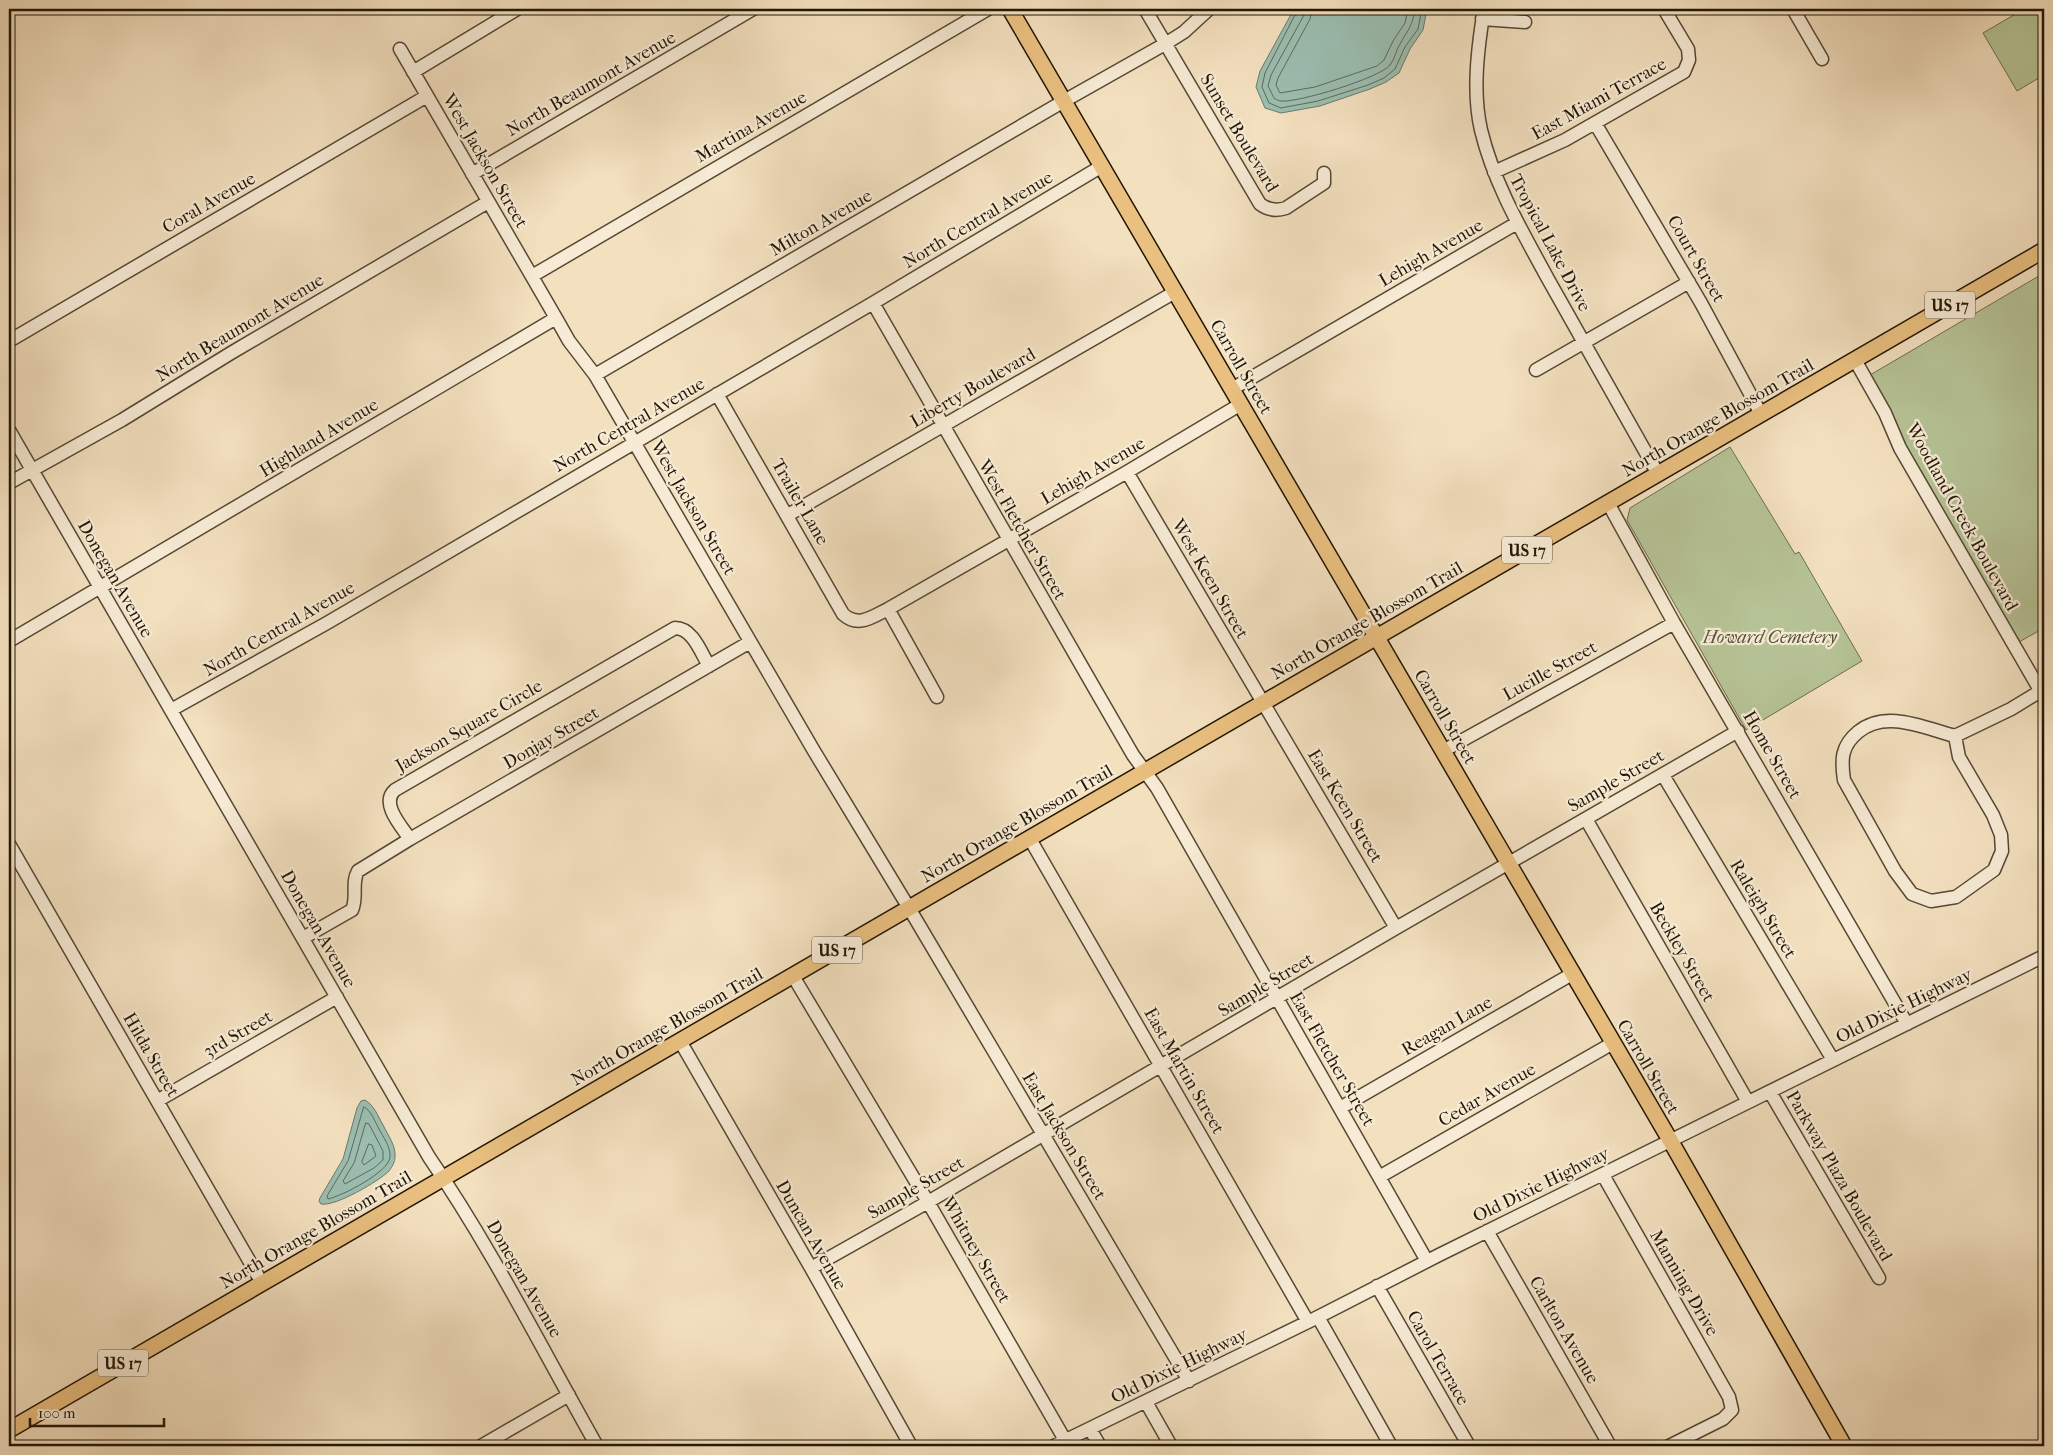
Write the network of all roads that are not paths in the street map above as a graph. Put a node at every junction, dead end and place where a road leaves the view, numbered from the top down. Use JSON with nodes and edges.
{"nodes":[{"id":1,"x":517,"y":9,"type":"edge"},
{"id":2,"x":753,"y":9,"type":"edge"},
{"id":3,"x":988,"y":9,"type":"edge"},
{"id":4,"x":1010,"y":9,"type":"edge"},
{"id":5,"x":1145,"y":9,"type":"edge"},
{"id":6,"x":1209,"y":9,"type":"edge"},
{"id":7,"x":1664,"y":9,"type":"edge"},
{"id":8,"x":1793,"y":9,"type":"edge"},
{"id":9,"x":1483,"y":14,"type":"edge"},
{"id":10,"x":1525,"y":22,"type":"dead end"},
{"id":11,"x":1165,"y":44,"type":"junction"},
{"id":12,"x":400,"y":49,"type":"dead end"},
{"id":13,"x":1822,"y":59,"type":"dead end"},
{"id":14,"x":413,"y":72,"type":"junction"},
{"id":15,"x":427,"y":96,"type":"junction"},
{"id":16,"x":1064,"y":101,"type":"junction"},
{"id":17,"x":1595,"y":123,"type":"junction"},
{"id":18,"x":1102,"y":166,"type":"junction"},
{"id":19,"x":1494,"y":172,"type":"junction"},
{"id":20,"x":472,"y":174,"type":"junction"},
{"id":21,"x":1324,"y":174,"type":"dead end"},
{"id":22,"x":488,"y":202,"type":"junction"},
{"id":23,"x":1517,"y":223,"type":"junction"},
{"id":24,"x":2044,"y":250,"type":"edge"},
{"id":25,"x":532,"y":276,"type":"junction"},
{"id":26,"x":1689,"y":282,"type":"junction"},
{"id":27,"x":1175,"y":292,"type":"junction"},
{"id":28,"x":873,"y":303,"type":"junction"},
{"id":29,"x":556,"y":318,"type":"junction"},
{"id":30,"x":9,"y":341,"type":"edge"},
{"id":31,"x":1583,"y":343,"type":"junction"},
{"id":32,"x":1855,"y":360,"type":"junction"},
{"id":33,"x":1536,"y":370,"type":"dead end"},
{"id":34,"x":595,"y":375,"type":"junction"},
{"id":35,"x":1232,"y":389,"type":"junction"},
{"id":36,"x":717,"y":394,"type":"junction"},
{"id":37,"x":1241,"y":404,"type":"junction"},
{"id":38,"x":1762,"y":414,"type":"junction"},
{"id":39,"x":942,"y":426,"type":"junction"},
{"id":40,"x":9,"y":430,"type":"edge"},
{"id":41,"x":634,"y":442,"type":"junction"},
{"id":42,"x":32,"y":470,"type":"junction"},
{"id":43,"x":1127,"y":472,"type":"junction"},
{"id":44,"x":1658,"y":474,"type":"junction"},
{"id":45,"x":9,"y":483,"type":"edge"},
{"id":46,"x":1608,"y":503,"type":"junction"},
{"id":47,"x":788,"y":515,"type":"junction"},
{"id":48,"x":1008,"y":540,"type":"junction"},
{"id":49,"x":100,"y":587,"type":"junction"},
{"id":50,"x":888,"y":609,"type":"junction"},
{"id":51,"x":856,"y":621,"type":"joint"},
{"id":52,"x":1674,"y":623,"type":"junction"},
{"id":53,"x":1377,"y":637,"type":"junction"},
{"id":54,"x":9,"y":641,"type":"edge"},
{"id":55,"x":750,"y":642,"type":"junction"},
{"id":56,"x":709,"y":666,"type":"junction"},
{"id":57,"x":2043,"y":692,"type":"edge"},
{"id":58,"x":937,"y":696,"type":"dead end"},
{"id":59,"x":1262,"y":703,"type":"junction"},
{"id":60,"x":171,"y":710,"type":"junction"},
{"id":61,"x":1738,"y":731,"type":"junction"},
{"id":62,"x":1955,"y":736,"type":"junction"},
{"id":63,"x":1443,"y":751,"type":"junction"},
{"id":64,"x":1145,"y":772,"type":"junction"},
{"id":65,"x":1663,"y":775,"type":"junction"},
{"id":66,"x":1586,"y":819,"type":"junction"},
{"id":67,"x":410,"y":839,"type":"junction"},
{"id":68,"x":1030,"y":839,"type":"junction"},
{"id":69,"x":9,"y":844,"type":"edge"},
{"id":70,"x":1508,"y":863,"type":"junction"},
{"id":71,"x":909,"y":908,"type":"junction"},
{"id":72,"x":1396,"y":928,"type":"junction"},
{"id":73,"x":303,"y":938,"type":"junction"},
{"id":74,"x":2044,"y":956,"type":"edge"},
{"id":75,"x":1572,"y":974,"type":"junction"},
{"id":76,"x":793,"y":976,"type":"junction"},
{"id":77,"x":337,"y":997,"type":"junction"},
{"id":78,"x":1278,"y":998,"type":"junction"},
{"id":79,"x":1907,"y":1024,"type":"junction"},
{"id":80,"x":680,"y":1041,"type":"junction"},
{"id":81,"x":1613,"y":1043,"type":"junction"},
{"id":82,"x":1833,"y":1060,"type":"junction"},
{"id":83,"x":1161,"y":1067,"type":"junction"},
{"id":84,"x":1770,"y":1092,"type":"junction"},
{"id":85,"x":157,"y":1101,"type":"junction"},
{"id":86,"x":1748,"y":1102,"type":"junction"},
{"id":87,"x":1340,"y":1108,"type":"junction"},
{"id":88,"x":1042,"y":1135,"type":"junction"},
{"id":89,"x":1670,"y":1140,"type":"junction"},
{"id":90,"x":1603,"y":1175,"type":"junction"},
{"id":91,"x":1378,"y":1177,"type":"junction"},
{"id":92,"x":443,"y":1178,"type":"junction"},
{"id":93,"x":928,"y":1202,"type":"junction"},
{"id":94,"x":1487,"y":1232,"type":"junction"},
{"id":95,"x":1427,"y":1261,"type":"junction"},
{"id":96,"x":811,"y":1268,"type":"junction"},
{"id":97,"x":1879,"y":1278,"type":"dead end"},
{"id":98,"x":262,"y":1283,"type":"junction"},
{"id":99,"x":1377,"y":1286,"type":"junction"},
{"id":100,"x":1313,"y":1320,"type":"junction"},
{"id":101,"x":1189,"y":1381,"type":"junction"},
{"id":102,"x":569,"y":1395,"type":"junction"},
{"id":103,"x":1146,"y":1402,"type":"junction"},
{"id":104,"x":1090,"y":1429,"type":"junction"},
{"id":105,"x":9,"y":1430,"type":"edge"},
{"id":106,"x":1060,"y":1443,"type":"edge"},
{"id":107,"x":481,"y":1446,"type":"edge"},
{"id":108,"x":597,"y":1446,"type":"edge"},
{"id":109,"x":911,"y":1446,"type":"edge"},
{"id":110,"x":1100,"y":1446,"type":"edge"},
{"id":111,"x":1171,"y":1446,"type":"edge"},
{"id":112,"x":1392,"y":1446,"type":"edge"},
{"id":113,"x":1469,"y":1446,"type":"edge"},
{"id":114,"x":1610,"y":1446,"type":"edge"},
{"id":115,"x":1669,"y":1446,"type":"edge"},
{"id":116,"x":1844,"y":1446,"type":"edge"}],
"edges":[{"from":1,"to":14,"type":"street"},
{"from":2,"to":20,"type":"street","name":"North Beaumont Avenue"},
{"from":3,"to":25,"type":"street","name":"Martina Avenue"},
{"from":4,"to":16,"type":"main road","name":"Carroll Street"},
{"from":5,"to":11,"type":"street","name":"Sunset Boulevard"},
{"from":6,"to":11,"type":"street"},
{"from":7,"to":17,"type":"street","name":"East Miami Terrace"},
{"from":8,"to":13,"type":"street"},
{"from":9,"to":10,"type":"street"},
{"from":9,"to":19,"type":"street","name":"Tropical Lake Drive"},
{"from":11,"to":16,"type":"street"},
{"from":11,"to":21,"type":"street","name":"Sunset Boulevard"},
{"from":12,"to":14,"type":"street","name":"West Jackson Street"},
{"from":14,"to":15,"type":"street","name":"West Jackson Street"},
{"from":15,"to":20,"type":"street","name":"West Jackson Street"},
{"from":15,"to":30,"type":"street","name":"Coral Avenue"},
{"from":16,"to":18,"type":"main road","name":"Carroll Street"},
{"from":16,"to":34,"type":"street","name":"Milton Avenue"},
{"from":17,"to":19,"type":"street","name":"East Miami Terrace"},
{"from":17,"to":26,"type":"street","name":"Court Street"},
{"from":18,"to":27,"type":"main road","name":"Carroll Street"},
{"from":18,"to":28,"type":"street","name":"North Central Avenue"},
{"from":19,"to":23,"type":"street","name":"Tropical Lake Drive"},
{"from":20,"to":22,"type":"street","name":"West Jackson Street"},
{"from":22,"to":25,"type":"street","name":"West Jackson Street"},
{"from":22,"to":42,"type":"street","name":"North Beaumont Avenue"},
{"from":23,"to":31,"type":"street","name":"Tropical Lake Drive"},
{"from":23,"to":35,"type":"street","name":"Lehigh Avenue"},
{"from":24,"to":32,"type":"main road","name":"North Orange Blossom Trail","number":"US 17"},
{"from":25,"to":29,"type":"street","name":"West Jackson Street"},
{"from":26,"to":31,"type":"street"},
{"from":26,"to":38,"type":"street","name":"Court Street"},
{"from":27,"to":35,"type":"main road","name":"Carroll Street"},
{"from":27,"to":39,"type":"street","name":"Liberty Boulevard"},
{"from":28,"to":36,"type":"street","name":"North Central Avenue"},
{"from":28,"to":39,"type":"street","name":"West Fletcher Street"},
{"from":29,"to":34,"type":"street","name":"West Jackson Street"},
{"from":29,"to":49,"type":"street","name":"Highland Avenue"},
{"from":31,"to":33,"type":"street"},
{"from":31,"to":44,"type":"street","name":"Tropical Lake Drive"},
{"from":32,"to":38,"type":"main road","name":"North Orange Blossom Trail","number":"US 17"},
{"from":32,"to":57,"type":"street","name":"Woodland Creek Boulevard"},
{"from":34,"to":41,"type":"street","name":"West Jackson Street"},
{"from":35,"to":37,"type":"main road","name":"Carroll Street"},
{"from":36,"to":41,"type":"street","name":"North Central Avenue"},
{"from":36,"to":47,"type":"street","name":"Trailer Lane"},
{"from":37,"to":43,"type":"street","name":"Lehigh Avenue"},
{"from":37,"to":53,"type":"main road","name":"Carroll Street"},
{"from":38,"to":44,"type":"main road","name":"North Orange Blossom Trail","number":"US 17"},
{"from":39,"to":47,"type":"street","name":"Liberty Boulevard"},
{"from":39,"to":48,"type":"street","name":"West Fletcher Street"},
{"from":40,"to":42,"type":"street","name":"Donegan Avenue"},
{"from":41,"to":55,"type":"street","name":"West Jackson Street"},
{"from":41,"to":60,"type":"street","name":"North Central Avenue"},
{"from":42,"to":45,"type":"street","name":"North Beaumont Avenue"},
{"from":42,"to":49,"type":"street","name":"Donegan Avenue"},
{"from":43,"to":48,"type":"street","name":"Lehigh Avenue"},
{"from":43,"to":59,"type":"street","name":"West Keen Street"},
{"from":44,"to":46,"type":"main road","name":"North Orange Blossom Trail","number":"US 17"},
{"from":46,"to":52,"type":"street","name":"Home Street"},
{"from":46,"to":53,"type":"main road","name":"North Orange Blossom Trail","number":"US 17"},
{"from":47,"to":51,"type":"street","name":"Trailer Lane"},
{"from":48,"to":50,"type":"street","name":"Lehigh Avenue"},
{"from":48,"to":64,"type":"street","name":"West Fletcher Street"},
{"from":49,"to":54,"type":"street","name":"Highland Avenue"},
{"from":49,"to":60,"type":"street","name":"Donegan Avenue"},
{"from":50,"to":51,"type":"street","name":"Lehigh Avenue"},
{"from":50,"to":58,"type":"street"},
{"from":52,"to":61,"type":"street","name":"Home Street"},
{"from":52,"to":63,"type":"street","name":"Lucille Street"},
{"from":53,"to":59,"type":"main road","name":"North Orange Blossom Trail","number":"US 17"},
{"from":53,"to":63,"type":"main road","name":"Carroll Street"},
{"from":55,"to":56,"type":"street","name":"Donjay Street"},
{"from":55,"to":71,"type":"street","name":"West Jackson Street"},
{"from":56,"to":67,"type":"street","name":"Donjay Street"},
{"from":56,"to":67,"type":"street","name":"Jackson Square Circle"},
{"from":57,"to":62,"type":"street"},
{"from":59,"to":64,"type":"main road","name":"North Orange Blossom Trail","number":"US 17"},
{"from":59,"to":72,"type":"street","name":"East Keen Street"},
{"from":60,"to":73,"type":"street","name":"Donegan Avenue"},
{"from":61,"to":65,"type":"street","name":"Sample Street"},
{"from":61,"to":79,"type":"street","name":"Home Street"},
{"from":62,"to":62,"type":"street"},
{"from":63,"to":70,"type":"main road","name":"Carroll Street"},
{"from":64,"to":68,"type":"main road","name":"North Orange Blossom Trail","number":"US 17"},
{"from":64,"to":78,"type":"street","name":"East Fletcher Street"},
{"from":65,"to":66,"type":"street","name":"Sample Street"},
{"from":65,"to":82,"type":"street","name":"Raleigh Street"},
{"from":66,"to":70,"type":"street","name":"Sample Street"},
{"from":66,"to":86,"type":"street","name":"Beckley Street"},
{"from":67,"to":73,"type":"street"},
{"from":68,"to":71,"type":"main road","name":"North Orange Blossom Trail","number":"US 17"},
{"from":68,"to":83,"type":"street","name":"East Martin Street"},
{"from":69,"to":85,"type":"street","name":"Hilda Street"},
{"from":70,"to":72,"type":"street","name":"Sample Street"},
{"from":70,"to":75,"type":"main road","name":"Carroll Street"},
{"from":71,"to":76,"type":"main road","name":"North Orange Blossom Trail","number":"US 17"},
{"from":71,"to":88,"type":"street","name":"East Jackson Street"},
{"from":72,"to":78,"type":"street","name":"Sample Street"},
{"from":73,"to":77,"type":"street","name":"Donegan Avenue"},
{"from":74,"to":79,"type":"street","name":"Old Dixie Highway"},
{"from":75,"to":81,"type":"main road","name":"Carroll Street"},
{"from":75,"to":87,"type":"street","name":"Reagan Lane"},
{"from":76,"to":80,"type":"main road","name":"North Orange Blossom Trail","number":"US 17"},
{"from":76,"to":93,"type":"street","name":"Whitney Street"},
{"from":77,"to":85,"type":"street","name":"3rd Street"},
{"from":77,"to":92,"type":"street","name":"Donegan Avenue"},
{"from":78,"to":83,"type":"street","name":"Sample Street"},
{"from":78,"to":87,"type":"street","name":"East Fletcher Street"},
{"from":79,"to":82,"type":"street","name":"Old Dixie Highway"},
{"from":80,"to":92,"type":"main road","name":"North Orange Blossom Trail","number":"US 17"},
{"from":80,"to":96,"type":"street","name":"Duncan Avenue"},
{"from":81,"to":89,"type":"main road","name":"Carroll Street"},
{"from":81,"to":91,"type":"street","name":"Cedar Avenue"},
{"from":82,"to":84,"type":"street","name":"Old Dixie Highway"},
{"from":83,"to":88,"type":"street","name":"Sample Street"},
{"from":83,"to":100,"type":"street","name":"East Martin Street"},
{"from":84,"to":86,"type":"street","name":"Old Dixie Highway"},
{"from":84,"to":97,"type":"street","name":"Parkway Plaza Boulevard"},
{"from":85,"to":98,"type":"street","name":"Hilda Street"},
{"from":86,"to":89,"type":"street","name":"Old Dixie Highway"},
{"from":87,"to":91,"type":"street","name":"East Fletcher Street"},
{"from":88,"to":93,"type":"street","name":"Sample Street"},
{"from":88,"to":101,"type":"street","name":"East Jackson Street"},
{"from":89,"to":90,"type":"street","name":"Old Dixie Highway"},
{"from":89,"to":116,"type":"main road","name":"Carroll Street"},
{"from":90,"to":94,"type":"street","name":"Old Dixie Highway"},
{"from":90,"to":115,"type":"street","name":"Manning Drive"},
{"from":91,"to":95,"type":"street","name":"East Fletcher Street"},
{"from":92,"to":98,"type":"main road","name":"North Orange Blossom Trail","number":"US 17"},
{"from":92,"to":102,"type":"street","name":"Donegan Avenue"},
{"from":93,"to":96,"type":"street","name":"Sample Street"},
{"from":93,"to":106,"type":"street","name":"Whitney Street"},
{"from":94,"to":95,"type":"street","name":"Old Dixie Highway"},
{"from":94,"to":114,"type":"street","name":"Carlton Avenue"},
{"from":95,"to":99,"type":"street","name":"Old Dixie Highway"},
{"from":96,"to":109,"type":"street","name":"Duncan Avenue"},
{"from":98,"to":105,"type":"main road","name":"North Orange Blossom Trail","number":"US 17"},
{"from":99,"to":100,"type":"street","name":"Old Dixie Highway"},
{"from":99,"to":113,"type":"street","name":"Carol Terrace"},
{"from":100,"to":101,"type":"street","name":"Old Dixie Highway"},
{"from":100,"to":112,"type":"street","name":"East Martin Street"},
{"from":101,"to":103,"type":"street","name":"Old Dixie Highway"},
{"from":102,"to":107,"type":"street"},
{"from":102,"to":108,"type":"street","name":"Donegan Avenue"},
{"from":103,"to":104,"type":"street","name":"Old Dixie Highway"},
{"from":103,"to":111,"type":"street"},
{"from":104,"to":106,"type":"street","name":"Old Dixie Highway"},
{"from":104,"to":110,"type":"street"}]}
